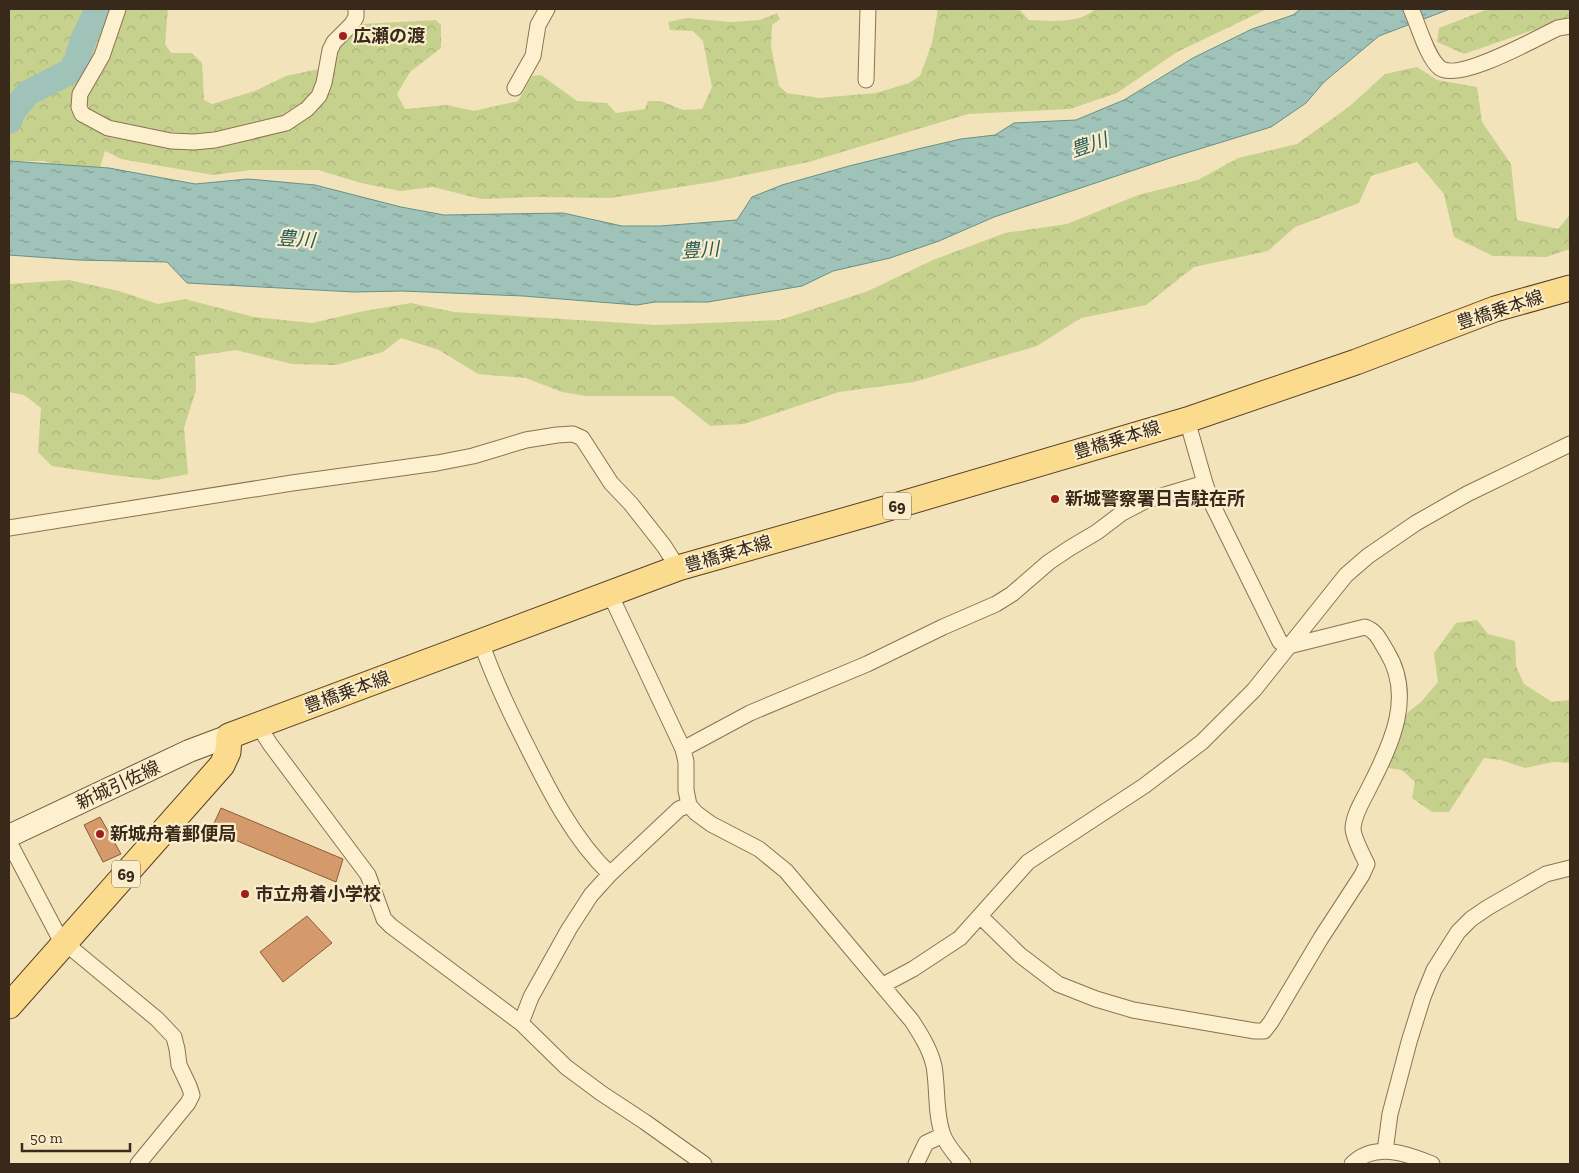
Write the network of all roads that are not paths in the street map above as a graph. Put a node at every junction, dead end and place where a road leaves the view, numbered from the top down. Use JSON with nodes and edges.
{"nodes":[{"id":1,"x":118,"y":9,"type":"edge"},
{"id":2,"x":356,"y":9,"type":"edge"},
{"id":3,"x":547,"y":9,"type":"edge"},
{"id":4,"x":868,"y":9,"type":"edge"},
{"id":5,"x":1411,"y":9,"type":"edge"},
{"id":6,"x":1570,"y":26,"type":"edge"},
{"id":7,"x":866,"y":80,"type":"dead end"},
{"id":8,"x":515,"y":88,"type":"dead end"},
{"id":9,"x":1569,"y":283,"type":"edge"},
{"id":10,"x":1187,"y":420,"type":"junction"},
{"id":11,"x":1570,"y":444,"type":"edge"},
{"id":12,"x":1205,"y":483,"type":"junction"},
{"id":13,"x":9,"y":528,"type":"edge"},
{"id":14,"x":678,"y":568,"type":"junction"},
{"id":15,"x":610,"y":594,"type":"junction"},
{"id":16,"x":481,"y":642,"type":"junction"},
{"id":17,"x":1289,"y":646,"type":"junction"},
{"id":18,"x":258,"y":725,"type":"junction"},
{"id":19,"x":229,"y":736,"type":"junction"},
{"id":20,"x":682,"y":749,"type":"junction"},
{"id":21,"x":689,"y":805,"type":"junction"},
{"id":22,"x":9,"y":836,"type":"edge"},
{"id":23,"x":9,"y":842,"type":"edge"},
{"id":24,"x":1570,"y":868,"type":"edge"},
{"id":25,"x":610,"y":874,"type":"junction"},
{"id":26,"x":981,"y":916,"type":"junction"},
{"id":27,"x":65,"y":943,"type":"junction"},
{"id":28,"x":884,"y":985,"type":"junction"},
{"id":29,"x":9,"y":1006,"type":"edge"},
{"id":30,"x":521,"y":1023,"type":"junction"},
{"id":31,"x":943,"y":1135,"type":"junction"},
{"id":32,"x":1385,"y":1151,"type":"junction"},
{"id":33,"x":138,"y":1164,"type":"edge"},
{"id":34,"x":704,"y":1164,"type":"edge"},
{"id":35,"x":916,"y":1164,"type":"edge"},
{"id":36,"x":963,"y":1164,"type":"edge"},
{"id":37,"x":1352,"y":1164,"type":"edge"},
{"id":38,"x":1432,"y":1164,"type":"edge"}],
"edges":[{"from":1,"to":2,"type":"street"},
{"from":3,"to":8,"type":"street"},
{"from":4,"to":7,"type":"street"},
{"from":5,"to":6,"type":"street"},
{"from":9,"to":10,"type":"main road","name":"豊橋乗本線","number":"69"},
{"from":10,"to":12,"type":"street"},
{"from":10,"to":14,"type":"main road","name":"豊橋乗本線","number":"69"},
{"from":11,"to":17,"type":"street"},
{"from":12,"to":17,"type":"street"},
{"from":12,"to":20,"type":"street"},
{"from":13,"to":14,"type":"street"},
{"from":14,"to":15,"type":"main road","name":"豊橋乗本線","number":"69"},
{"from":15,"to":16,"type":"main road","name":"豊橋乗本線","number":"69"},
{"from":15,"to":20,"type":"street"},
{"from":16,"to":18,"type":"main road","name":"豊橋乗本線","number":"69"},
{"from":16,"to":25,"type":"street"},
{"from":17,"to":26,"type":"street"},
{"from":17,"to":26,"type":"street"},
{"from":18,"to":19,"type":"main road","name":"豊橋乗本線","number":"69"},
{"from":18,"to":30,"type":"street"},
{"from":19,"to":22,"type":"main road","name":"新城引佐線"},
{"from":19,"to":27,"type":"main road","number":"69"},
{"from":20,"to":21,"type":"street"},
{"from":21,"to":25,"type":"street"},
{"from":21,"to":28,"type":"street"},
{"from":23,"to":27,"type":"street"},
{"from":24,"to":32,"type":"street"},
{"from":25,"to":30,"type":"street"},
{"from":26,"to":28,"type":"street"},
{"from":27,"to":29,"type":"main road","number":"69"},
{"from":27,"to":33,"type":"street"},
{"from":28,"to":31,"type":"street"},
{"from":30,"to":34,"type":"street"},
{"from":31,"to":35,"type":"street"},
{"from":31,"to":36,"type":"street"},
{"from":32,"to":37,"type":"street"},
{"from":32,"to":38,"type":"street"}]}
